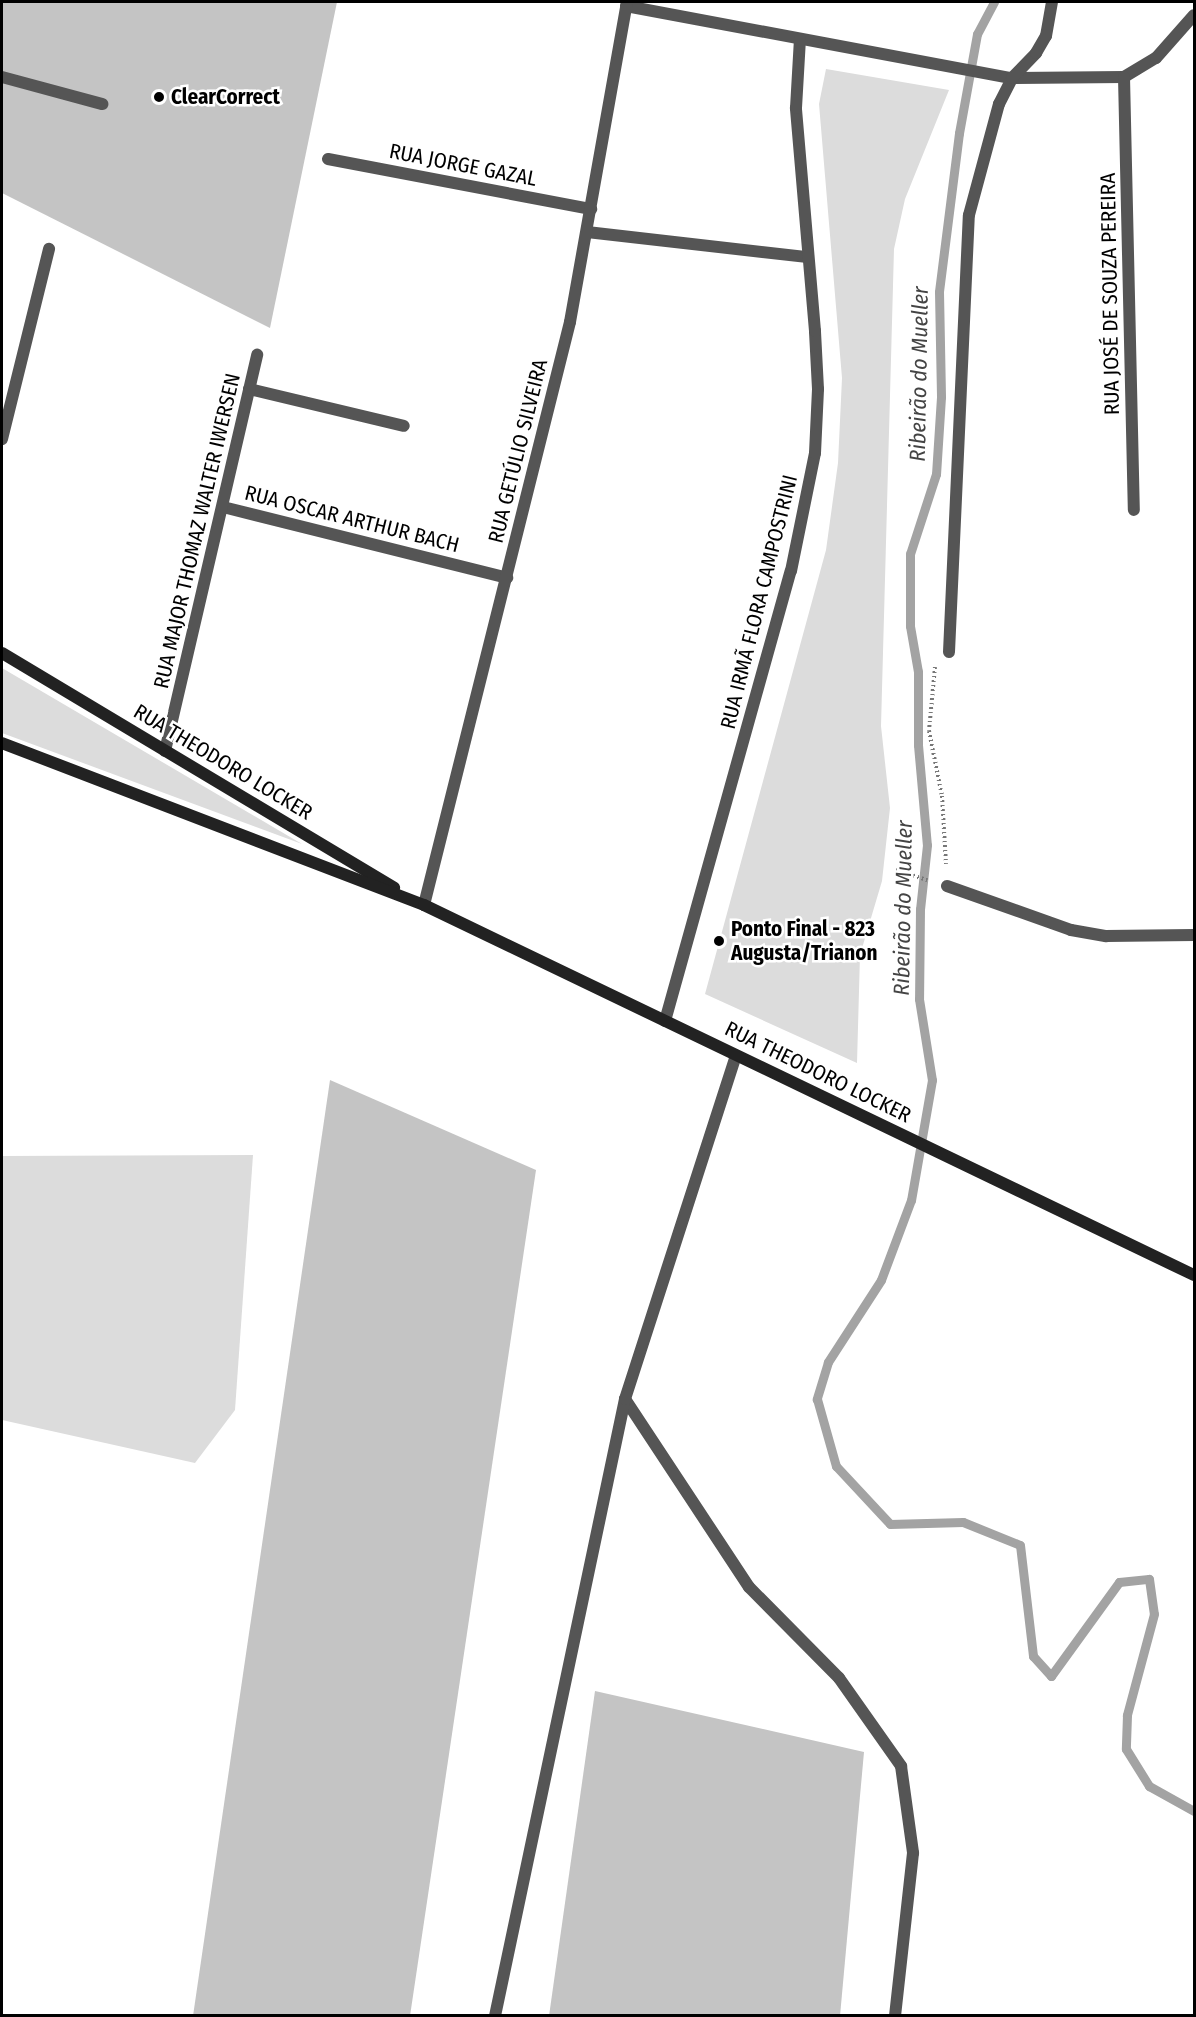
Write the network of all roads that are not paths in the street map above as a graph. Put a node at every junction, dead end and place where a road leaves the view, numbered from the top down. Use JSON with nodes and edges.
{"nodes":[{"id":1,"x":1052,"y":2,"type":"edge"},
{"id":2,"x":626,"y":4,"type":"edge"},
{"id":3,"x":1194,"y":15,"type":"edge"},
{"id":4,"x":800,"y":39,"type":"junction"},
{"id":5,"x":2,"y":76,"type":"edge"},
{"id":6,"x":1124,"y":76,"type":"junction"},
{"id":7,"x":1012,"y":78,"type":"junction"},
{"id":8,"x":102,"y":104,"type":"dead end"},
{"id":9,"x":328,"y":159,"type":"dead end"},
{"id":10,"x":591,"y":209,"type":"junction"},
{"id":11,"x":587,"y":232,"type":"junction"},
{"id":12,"x":49,"y":249,"type":"dead end"},
{"id":13,"x":808,"y":257,"type":"junction"},
{"id":14,"x":257,"y":355,"type":"dead end"},
{"id":15,"x":249,"y":389,"type":"junction"},
{"id":16,"x":404,"y":426,"type":"dead end"},
{"id":17,"x":2,"y":438,"type":"edge"},
{"id":18,"x":223,"y":507,"type":"junction"},
{"id":19,"x":1134,"y":510,"type":"dead end"},
{"id":20,"x":507,"y":578,"type":"junction"},
{"id":21,"x":949,"y":652,"type":"road end"},
{"id":22,"x":2,"y":653,"type":"edge"},
{"id":23,"x":2,"y":743,"type":"edge"},
{"id":24,"x":165,"y":751,"type":"junction"},
{"id":25,"x":947,"y":886,"type":"road end"},
{"id":26,"x":424,"y":905,"type":"junction"},
{"id":27,"x":1194,"y":935,"type":"edge"},
{"id":28,"x":665,"y":1021,"type":"junction"},
{"id":29,"x":736,"y":1055,"type":"junction"},
{"id":30,"x":1194,"y":1275,"type":"edge"},
{"id":31,"x":625,"y":1399,"type":"junction"},
{"id":32,"x":495,"y":2016,"type":"edge"},
{"id":33,"x":895,"y":2016,"type":"edge"}],
"edges":[{"from":1,"to":7,"type":"street"},
{"from":2,"to":4,"type":"street"},
{"from":2,"to":10,"type":"street","name":"RUA GETÚLIO SILVEIRA"},
{"from":3,"to":6,"type":"street"},
{"from":4,"to":7,"type":"street"},
{"from":4,"to":13,"type":"street","name":"RUA IRMÃ FLORA CAMPOSTRINI"},
{"from":5,"to":8,"type":"street"},
{"from":6,"to":7,"type":"street"},
{"from":6,"to":19,"type":"street","name":"RUA JOSÉ DE SOUZA PEREIRA"},
{"from":7,"to":21,"type":"street"},
{"from":9,"to":10,"type":"street","name":"RUA JORGE GAZAL"},
{"from":10,"to":11,"type":"street","name":"RUA GETÚLIO SILVEIRA"},
{"from":11,"to":13,"type":"street"},
{"from":11,"to":20,"type":"street","name":"RUA GETÚLIO SILVEIRA"},
{"from":12,"to":17,"type":"street"},
{"from":13,"to":28,"type":"street","name":"RUA IRMÃ FLORA CAMPOSTRINI"},
{"from":14,"to":15,"type":"street","name":"RUA MAJOR THOMAZ WALTER IWERSEN"},
{"from":15,"to":16,"type":"street"},
{"from":15,"to":18,"type":"street","name":"RUA MAJOR THOMAZ WALTER IWERSEN"},
{"from":18,"to":20,"type":"street","name":"RUA OSCAR ARTHUR BACH"},
{"from":18,"to":24,"type":"street","name":"RUA MAJOR THOMAZ WALTER IWERSEN"},
{"from":20,"to":26,"type":"street","name":"RUA GETÚLIO SILVEIRA"},
{"from":22,"to":24,"type":"main road","name":"RUA THEODORO LOCKER"},
{"from":23,"to":26,"type":"main road","name":"RUA THEODORO LOCKER"},
{"from":24,"to":26,"type":"main road","name":"RUA THEODORO LOCKER"},
{"from":25,"to":27,"type":"street"},
{"from":26,"to":28,"type":"main road","name":"RUA THEODORO LOCKER"},
{"from":28,"to":29,"type":"main road","name":"RUA THEODORO LOCKER"},
{"from":29,"to":30,"type":"main road","name":"RUA THEODORO LOCKER"},
{"from":29,"to":31,"type":"street"},
{"from":31,"to":32,"type":"street"},
{"from":31,"to":33,"type":"street"}]}
